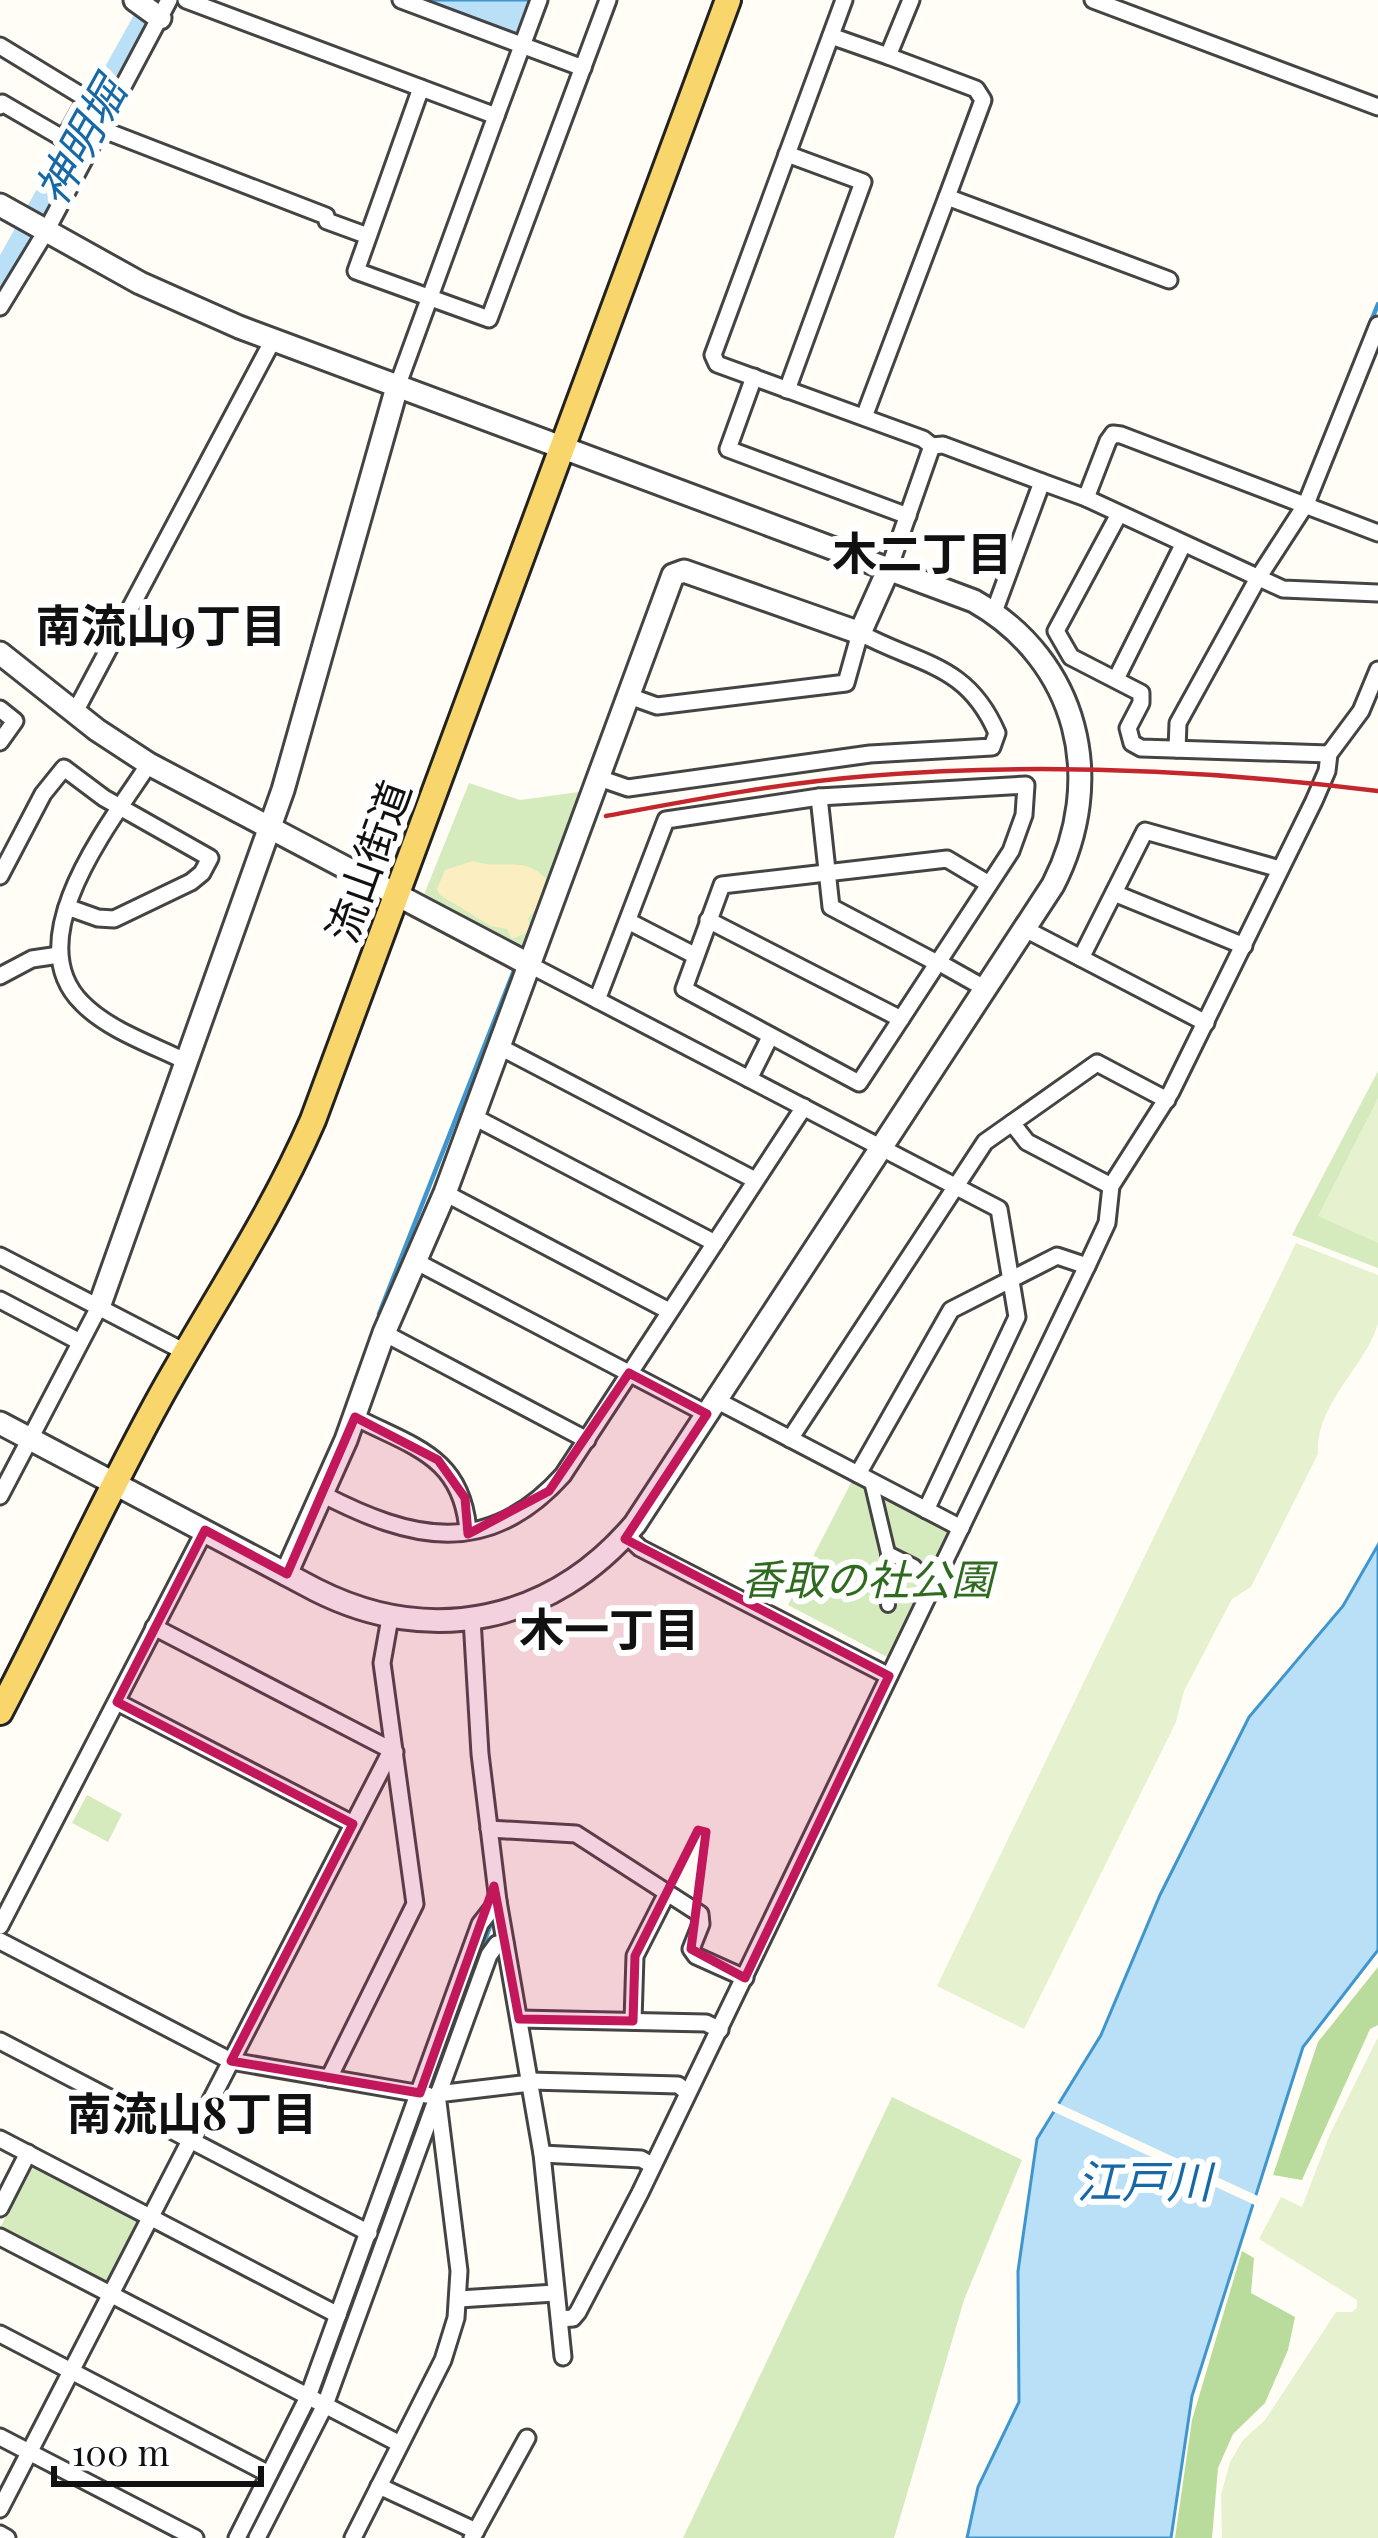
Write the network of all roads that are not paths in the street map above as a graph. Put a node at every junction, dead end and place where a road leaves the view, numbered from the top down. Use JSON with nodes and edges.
{"nodes":[{"id":1,"x":186,"y":0,"type":"edge"},
{"id":2,"x":401,"y":0,"type":"edge"},
{"id":3,"x":539,"y":0,"type":"edge"},
{"id":4,"x":608,"y":0,"type":"edge"},
{"id":5,"x":728,"y":0,"type":"edge"},
{"id":6,"x":844,"y":0,"type":"edge"},
{"id":7,"x":911,"y":0,"type":"edge"},
{"id":8,"x":1093,"y":0,"type":"edge"},
{"id":9,"x":152,"y":7,"type":"edge"},
{"id":10,"x":830,"y":36,"type":"junction"},
{"id":11,"x":522,"y":45,"type":"junction"},
{"id":12,"x":0,"y":46,"type":"edge"},
{"id":13,"x":888,"y":56,"type":"junction"},
{"id":14,"x":583,"y":68,"type":"junction"},
{"id":15,"x":422,"y":88,"type":"junction"},
{"id":16,"x":0,"y":106,"type":"edge"},
{"id":17,"x":1378,"y":107,"type":"edge"},
{"id":18,"x":496,"y":116,"type":"junction"},
{"id":19,"x":101,"y":129,"type":"junction"},
{"id":20,"x":787,"y":154,"type":"junction"},
{"id":21,"x":946,"y":197,"type":"junction"},
{"id":22,"x":0,"y":206,"type":"edge"},
{"id":23,"x":37,"y":228,"type":"junction"},
{"id":24,"x":368,"y":236,"type":"junction"},
{"id":25,"x":1169,"y":280,"type":"dead end"},
{"id":26,"x":428,"y":297,"type":"junction"},
{"id":27,"x":0,"y":307,"type":"edge"},
{"id":28,"x":1378,"y":325,"type":"edge"},
{"id":29,"x":273,"y":340,"type":"junction"},
{"id":30,"x":754,"y":377,"type":"junction"},
{"id":31,"x":397,"y":387,"type":"junction"},
{"id":32,"x":787,"y":390,"type":"junction"},
{"id":33,"x":864,"y":417,"type":"junction"},
{"id":34,"x":562,"y":446,"type":"junction"},
{"id":35,"x":932,"y":446,"type":"junction"},
{"id":36,"x":1042,"y":482,"type":"junction"},
{"id":37,"x":1087,"y":498,"type":"junction"},
{"id":38,"x":1306,"y":504,"type":"junction"},
{"id":39,"x":1119,"y":514,"type":"junction"},
{"id":40,"x":908,"y":516,"type":"junction"},
{"id":41,"x":1378,"y":533,"type":"edge"},
{"id":42,"x":1183,"y":545,"type":"junction"},
{"id":43,"x":890,"y":566,"type":"junction"},
{"id":44,"x":1258,"y":578,"type":"junction"},
{"id":45,"x":1378,"y":593,"type":"edge"},
{"id":46,"x":994,"y":612,"type":"junction"},
{"id":47,"x":860,"y":633,"type":"junction"},
{"id":48,"x":0,"y":653,"type":"edge"},
{"id":49,"x":1378,"y":670,"type":"edge"},
{"id":50,"x":1117,"y":677,"type":"junction"},
{"id":51,"x":629,"y":695,"type":"junction"},
{"id":52,"x":0,"y":709,"type":"edge"},
{"id":53,"x":76,"y":712,"type":"junction"},
{"id":54,"x":0,"y":742,"type":"edge"},
{"id":55,"x":1177,"y":749,"type":"junction"},
{"id":56,"x":1329,"y":754,"type":"junction"},
{"id":57,"x":149,"y":764,"type":"junction"},
{"id":58,"x":599,"y":778,"type":"junction"},
{"id":59,"x":819,"y":797,"type":"junction"},
{"id":60,"x":121,"y":808,"type":"junction"},
{"id":61,"x":269,"y":829,"type":"junction"},
{"id":62,"x":1280,"y":869,"type":"junction"},
{"id":63,"x":828,"y":872,"type":"junction"},
{"id":64,"x":0,"y":876,"type":"edge"},
{"id":65,"x":989,"y":884,"type":"junction"},
{"id":66,"x":1114,"y":893,"type":"junction"},
{"id":67,"x":395,"y":895,"type":"junction"},
{"id":68,"x":67,"y":907,"type":"junction"},
{"id":69,"x":707,"y":920,"type":"junction"},
{"id":70,"x":628,"y":921,"type":"junction"},
{"id":71,"x":1025,"y":928,"type":"junction"},
{"id":72,"x":1244,"y":946,"type":"junction"},
{"id":73,"x":59,"y":955,"type":"junction"},
{"id":74,"x":694,"y":955,"type":"junction"},
{"id":75,"x":1081,"y":958,"type":"junction"},
{"id":76,"x":937,"y":963,"type":"junction"},
{"id":77,"x":530,"y":964,"type":"junction"},
{"id":78,"x":0,"y":976,"type":"edge"},
{"id":79,"x":986,"y":989,"type":"junction"},
{"id":80,"x":597,"y":1000,"type":"junction"},
{"id":81,"x":901,"y":1019,"type":"junction"},
{"id":82,"x":1206,"y":1023,"type":"junction"},
{"id":83,"x":770,"y":1037,"type":"junction"},
{"id":84,"x":500,"y":1047,"type":"junction"},
{"id":85,"x":187,"y":1062,"type":"junction"},
{"id":86,"x":749,"y":1079,"type":"junction"},
{"id":87,"x":1167,"y":1100,"type":"junction"},
{"id":88,"x":804,"y":1107,"type":"junction"},
{"id":89,"x":474,"y":1117,"type":"junction"},
{"id":90,"x":1012,"y":1123,"type":"junction"},
{"id":91,"x":882,"y":1149,"type":"junction"},
{"id":92,"x":755,"y":1180,"type":"junction"},
{"id":93,"x":1111,"y":1186,"type":"junction"},
{"id":94,"x":956,"y":1187,"type":"junction"},
{"id":95,"x":445,"y":1193,"type":"junction"},
{"id":96,"x":715,"y":1243,"type":"junction"},
{"id":97,"x":0,"y":1256,"type":"edge"},
{"id":98,"x":415,"y":1262,"type":"junction"},
{"id":99,"x":1087,"y":1266,"type":"junction"},
{"id":100,"x":1011,"y":1279,"type":"junction"},
{"id":101,"x":0,"y":1300,"type":"edge"},
{"id":102,"x":99,"y":1307,"type":"junction"},
{"id":103,"x":670,"y":1311,"type":"junction"},
{"id":104,"x":384,"y":1334,"type":"junction"},
{"id":105,"x":80,"y":1342,"type":"junction"},
{"id":106,"x":185,"y":1352,"type":"junction"},
{"id":107,"x":629,"y":1372,"type":"junction"},
{"id":108,"x":712,"y":1407,"type":"junction"},
{"id":109,"x":355,"y":1417,"type":"junction"},
{"id":110,"x":0,"y":1423,"type":"edge"},
{"id":111,"x":31,"y":1438,"type":"junction"},
{"id":112,"x":790,"y":1439,"type":"junction"},
{"id":113,"x":587,"y":1440,"type":"junction"},
{"id":114,"x":864,"y":1478,"type":"junction"},
{"id":115,"x":115,"y":1483,"type":"junction"},
{"id":116,"x":322,"y":1494,"type":"junction"},
{"id":117,"x":0,"y":1496,"type":"edge"},
{"id":118,"x":926,"y":1510,"type":"junction"},
{"id":119,"x":961,"y":1528,"type":"junction"},
{"id":120,"x":205,"y":1530,"type":"junction"},
{"id":121,"x":468,"y":1531,"type":"junction"},
{"id":122,"x":626,"y":1535,"type":"junction"},
{"id":123,"x":888,"y":1553,"type":"junction"},
{"id":124,"x":286,"y":1574,"type":"junction"},
{"id":125,"x":933,"y":1589,"type":"junction"},
{"id":126,"x":888,"y":1605,"type":"dead end"},
{"id":127,"x":390,"y":1618,"type":"junction"},
{"id":128,"x":472,"y":1619,"type":"junction"},
{"id":129,"x":154,"y":1627,"type":"junction"},
{"id":130,"x":889,"y":1676,"type":"junction"},
{"id":131,"x":117,"y":1702,"type":"junction"},
{"id":132,"x":0,"y":1712,"type":"edge"},
{"id":133,"x":393,"y":1752,"type":"junction"},
{"id":134,"x":353,"y":1824,"type":"junction"},
{"id":135,"x":489,"y":1829,"type":"junction"},
{"id":136,"x":667,"y":1892,"type":"junction"},
{"id":137,"x":498,"y":1901,"type":"junction"},
{"id":138,"x":0,"y":1926,"type":"edge"},
{"id":139,"x":0,"y":1941,"type":"edge"},
{"id":140,"x":505,"y":1943,"type":"junction"},
{"id":141,"x":746,"y":1978,"type":"junction"},
{"id":142,"x":519,"y":2019,"type":"junction"},
{"id":143,"x":633,"y":2020,"type":"junction"},
{"id":144,"x":720,"y":2030,"type":"junction"},
{"id":145,"x":0,"y":2041,"type":"edge"},
{"id":146,"x":231,"y":2061,"type":"junction"},
{"id":147,"x":329,"y":2078,"type":"junction"},
{"id":148,"x":530,"y":2082,"type":"junction"},
{"id":149,"x":686,"y":2091,"type":"junction"},
{"id":150,"x":431,"y":2095,"type":"junction"},
{"id":151,"x":0,"y":2139,"type":"edge"},
{"id":152,"x":191,"y":2140,"type":"junction"},
{"id":153,"x":28,"y":2153,"type":"junction"},
{"id":154,"x":542,"y":2154,"type":"junction"},
{"id":155,"x":652,"y":2165,"type":"junction"},
{"id":156,"x":0,"y":2208,"type":"edge"},
{"id":157,"x":150,"y":2218,"type":"junction"},
{"id":158,"x":369,"y":2233,"type":"junction"},
{"id":159,"x":0,"y":2237,"type":"edge"},
{"id":160,"x":555,"y":2294,"type":"junction"},
{"id":161,"x":111,"y":2295,"type":"junction"},
{"id":162,"x":459,"y":2299,"type":"junction"},
{"id":163,"x":338,"y":2315,"type":"junction"},
{"id":164,"x":560,"y":2319,"type":"junction"},
{"id":165,"x":0,"y":2334,"type":"edge"},
{"id":166,"x":562,"y":2357,"type":"dead end"},
{"id":167,"x":71,"y":2371,"type":"junction"},
{"id":168,"x":308,"y":2397,"type":"junction"},
{"id":169,"x":325,"y":2405,"type":"junction"},
{"id":170,"x":0,"y":2437,"type":"edge"},
{"id":171,"x":527,"y":2438,"type":"dead end"},
{"id":172,"x":400,"y":2444,"type":"junction"},
{"id":173,"x":29,"y":2452,"type":"junction"},
{"id":174,"x":269,"y":2474,"type":"junction"},
{"id":175,"x":380,"y":2486,"type":"junction"},
{"id":176,"x":0,"y":2509,"type":"edge"},
{"id":177,"x":474,"y":2535,"type":"edge"},
{"id":178,"x":195,"y":2538,"type":"edge"},
{"id":179,"x":237,"y":2538,"type":"edge"},
{"id":180,"x":257,"y":2538,"type":"edge"},
{"id":181,"x":353,"y":2538,"type":"edge"}],
"edges":[{"from":1,"to":15,"type":"street"},
{"from":2,"to":11,"type":"street"},
{"from":3,"to":11,"type":"street"},
{"from":4,"to":14,"type":"street"},
{"from":5,"to":34,"type":"main road","name":"流山街道"},
{"from":6,"to":10,"type":"street"},
{"from":7,"to":13,"type":"street"},
{"from":8,"to":17,"type":"street"},
{"from":9,"to":19,"type":"street"},
{"from":10,"to":13,"type":"street"},
{"from":10,"to":20,"type":"street"},
{"from":11,"to":14,"type":"street"},
{"from":11,"to":18,"type":"street"},
{"from":12,"to":16,"type":"street"},
{"from":13,"to":21,"type":"street"},
{"from":14,"to":26,"type":"street"},
{"from":15,"to":18,"type":"street"},
{"from":15,"to":24,"type":"street"},
{"from":18,"to":26,"type":"street"},
{"from":19,"to":23,"type":"street"},
{"from":19,"to":24,"type":"street"},
{"from":20,"to":30,"type":"street"},
{"from":20,"to":32,"type":"street"},
{"from":21,"to":25,"type":"street"},
{"from":21,"to":33,"type":"street"},
{"from":22,"to":23,"type":"street"},
{"from":23,"to":27,"type":"street"},
{"from":23,"to":29,"type":"street"},
{"from":24,"to":26,"type":"street"},
{"from":26,"to":31,"type":"street"},
{"from":28,"to":38,"type":"street"},
{"from":29,"to":31,"type":"street"},
{"from":29,"to":53,"type":"street"},
{"from":30,"to":32,"type":"street"},
{"from":30,"to":40,"type":"street"},
{"from":31,"to":34,"type":"street"},
{"from":31,"to":61,"type":"street"},
{"from":32,"to":33,"type":"street"},
{"from":33,"to":35,"type":"street"},
{"from":34,"to":43,"type":"street"},
{"from":34,"to":67,"type":"main road","name":"流山街道"},
{"from":35,"to":36,"type":"street"},
{"from":35,"to":40,"type":"street"},
{"from":36,"to":37,"type":"street"},
{"from":36,"to":46,"type":"street"},
{"from":37,"to":38,"type":"street"},
{"from":37,"to":39,"type":"street"},
{"from":38,"to":41,"type":"street"},
{"from":38,"to":44,"type":"street"},
{"from":39,"to":42,"type":"street"},
{"from":39,"to":50,"type":"street"},
{"from":40,"to":43,"type":"street"},
{"from":42,"to":44,"type":"street"},
{"from":42,"to":50,"type":"street"},
{"from":43,"to":46,"type":"street"},
{"from":43,"to":47,"type":"street"},
{"from":44,"to":45,"type":"street"},
{"from":44,"to":55,"type":"street"},
{"from":46,"to":71,"type":"street"},
{"from":47,"to":51,"type":"street"},
{"from":47,"to":51,"type":"street"},
{"from":47,"to":58,"type":"street"},
{"from":48,"to":53,"type":"street"},
{"from":49,"to":56,"type":"street"},
{"from":50,"to":55,"type":"street"},
{"from":51,"to":58,"type":"street"},
{"from":52,"to":54,"type":"street"},
{"from":53,"to":57,"type":"street"},
{"from":55,"to":56,"type":"street"},
{"from":56,"to":62,"type":"street"},
{"from":57,"to":60,"type":"street"},
{"from":57,"to":61,"type":"street"},
{"from":58,"to":77,"type":"street"},
{"from":59,"to":63,"type":"street"},
{"from":59,"to":65,"type":"street"},
{"from":59,"to":70,"type":"street"},
{"from":60,"to":64,"type":"street"},
{"from":60,"to":68,"type":"street"},
{"from":60,"to":68,"type":"street"},
{"from":61,"to":67,"type":"street"},
{"from":61,"to":85,"type":"street"},
{"from":62,"to":66,"type":"street"},
{"from":62,"to":72,"type":"street"},
{"from":63,"to":65,"type":"street"},
{"from":63,"to":69,"type":"street"},
{"from":63,"to":76,"type":"street"},
{"from":65,"to":76,"type":"street"},
{"from":66,"to":72,"type":"street"},
{"from":66,"to":75,"type":"street"},
{"from":67,"to":77,"type":"street"},
{"from":67,"to":106,"type":"main road","name":"流山街道"},
{"from":68,"to":73,"type":"street"},
{"from":69,"to":74,"type":"street"},
{"from":69,"to":81,"type":"street"},
{"from":70,"to":74,"type":"street"},
{"from":70,"to":80,"type":"street"},
{"from":71,"to":75,"type":"street"},
{"from":71,"to":79,"type":"street"},
{"from":72,"to":82,"type":"street"},
{"from":73,"to":78,"type":"street"},
{"from":73,"to":85,"type":"street"},
{"from":74,"to":83,"type":"street"},
{"from":75,"to":82,"type":"street"},
{"from":76,"to":79,"type":"street"},
{"from":76,"to":81,"type":"street"},
{"from":77,"to":80,"type":"street"},
{"from":77,"to":84,"type":"street"},
{"from":79,"to":91,"type":"street"},
{"from":80,"to":86,"type":"street"},
{"from":81,"to":83,"type":"street"},
{"from":82,"to":87,"type":"street"},
{"from":83,"to":86,"type":"street"},
{"from":84,"to":89,"type":"street"},
{"from":84,"to":92,"type":"street"},
{"from":85,"to":102,"type":"street"},
{"from":86,"to":88,"type":"street"},
{"from":87,"to":90,"type":"street"},
{"from":87,"to":93,"type":"street"},
{"from":88,"to":91,"type":"street"},
{"from":88,"to":92,"type":"street"},
{"from":89,"to":95,"type":"street"},
{"from":89,"to":96,"type":"street"},
{"from":90,"to":93,"type":"street"},
{"from":90,"to":94,"type":"street"},
{"from":91,"to":94,"type":"street"},
{"from":91,"to":108,"type":"street"},
{"from":92,"to":96,"type":"street"},
{"from":93,"to":99,"type":"street"},
{"from":94,"to":100,"type":"street"},
{"from":94,"to":112,"type":"street"},
{"from":95,"to":98,"type":"street"},
{"from":95,"to":103,"type":"street"},
{"from":96,"to":103,"type":"street"},
{"from":97,"to":102,"type":"street"},
{"from":98,"to":104,"type":"street"},
{"from":98,"to":107,"type":"street"},
{"from":99,"to":100,"type":"street"},
{"from":99,"to":119,"type":"street"},
{"from":100,"to":114,"type":"street"},
{"from":100,"to":118,"type":"street"},
{"from":101,"to":105,"type":"street"},
{"from":102,"to":105,"type":"street"},
{"from":102,"to":106,"type":"street"},
{"from":103,"to":107,"type":"street"},
{"from":104,"to":109,"type":"street"},
{"from":104,"to":113,"type":"street"},
{"from":105,"to":111,"type":"street"},
{"from":106,"to":115,"type":"main road","name":"流山街道"},
{"from":107,"to":108,"type":"street"},
{"from":107,"to":113,"type":"street"},
{"from":108,"to":112,"type":"street"},
{"from":108,"to":122,"type":"street"},
{"from":109,"to":116,"type":"street"},
{"from":109,"to":121,"type":"street"},
{"from":110,"to":111,"type":"street"},
{"from":111,"to":115,"type":"street"},
{"from":111,"to":117,"type":"street"},
{"from":112,"to":114,"type":"street"},
{"from":113,"to":121,"type":"street"},
{"from":114,"to":118,"type":"street"},
{"from":114,"to":123,"type":"street"},
{"from":115,"to":120,"type":"street"},
{"from":115,"to":132,"type":"main road","name":"流山街道"},
{"from":116,"to":121,"type":"street"},
{"from":116,"to":124,"type":"street"},
{"from":118,"to":119,"type":"street"},
{"from":119,"to":125,"type":"street"},
{"from":120,"to":124,"type":"street"},
{"from":120,"to":129,"type":"street"},
{"from":122,"to":128,"type":"street"},
{"from":122,"to":130,"type":"street"},
{"from":123,"to":125,"type":"street"},
{"from":123,"to":126,"type":"street"},
{"from":124,"to":127,"type":"street"},
{"from":125,"to":130,"type":"street"},
{"from":127,"to":128,"type":"street"},
{"from":127,"to":133,"type":"street"},
{"from":128,"to":135,"type":"street"},
{"from":129,"to":131,"type":"street"},
{"from":129,"to":133,"type":"street"},
{"from":130,"to":141,"type":"street"},
{"from":131,"to":134,"type":"street"},
{"from":131,"to":138,"type":"street"},
{"from":133,"to":134,"type":"street"},
{"from":133,"to":147,"type":"street"},
{"from":134,"to":146,"type":"street"},
{"from":135,"to":136,"type":"street"},
{"from":135,"to":137,"type":"street"},
{"from":136,"to":141,"type":"street"},
{"from":136,"to":143,"type":"street"},
{"from":137,"to":140,"type":"street"},
{"from":137,"to":150,"type":"street"},
{"from":139,"to":146,"type":"street"},
{"from":140,"to":142,"type":"street"},
{"from":140,"to":150,"type":"street"},
{"from":141,"to":144,"type":"street"},
{"from":142,"to":143,"type":"street"},
{"from":142,"to":148,"type":"street"},
{"from":143,"to":144,"type":"street"},
{"from":144,"to":149,"type":"street"},
{"from":145,"to":152,"type":"street"},
{"from":146,"to":147,"type":"street"},
{"from":146,"to":152,"type":"street"},
{"from":147,"to":150,"type":"street"},
{"from":148,"to":149,"type":"street"},
{"from":148,"to":150,"type":"street"},
{"from":148,"to":154,"type":"street"},
{"from":149,"to":155,"type":"street"},
{"from":150,"to":158,"type":"street"},
{"from":150,"to":162,"type":"street"},
{"from":150,"to":169,"type":"street"},
{"from":151,"to":153,"type":"street"},
{"from":152,"to":157,"type":"street"},
{"from":152,"to":158,"type":"street"},
{"from":153,"to":156,"type":"street"},
{"from":153,"to":157,"type":"street"},
{"from":154,"to":155,"type":"street"},
{"from":154,"to":160,"type":"street"},
{"from":155,"to":164,"type":"street"},
{"from":157,"to":161,"type":"street"},
{"from":157,"to":163,"type":"street"},
{"from":158,"to":163,"type":"street"},
{"from":159,"to":161,"type":"street"},
{"from":160,"to":162,"type":"street"},
{"from":160,"to":164,"type":"street"},
{"from":161,"to":167,"type":"street"},
{"from":161,"to":168,"type":"street"},
{"from":162,"to":172,"type":"street"},
{"from":163,"to":168,"type":"street"},
{"from":164,"to":166,"type":"street"},
{"from":165,"to":167,"type":"street"},
{"from":167,"to":173,"type":"street"},
{"from":167,"to":174,"type":"street"},
{"from":168,"to":169,"type":"street"},
{"from":168,"to":174,"type":"street"},
{"from":169,"to":172,"type":"street"},
{"from":169,"to":180,"type":"street"},
{"from":170,"to":173,"type":"street"},
{"from":171,"to":177,"type":"street"},
{"from":172,"to":175,"type":"street"},
{"from":173,"to":176,"type":"street"},
{"from":173,"to":178,"type":"street"},
{"from":174,"to":179,"type":"street"},
{"from":175,"to":177,"type":"street"},
{"from":175,"to":181,"type":"street"}]}
